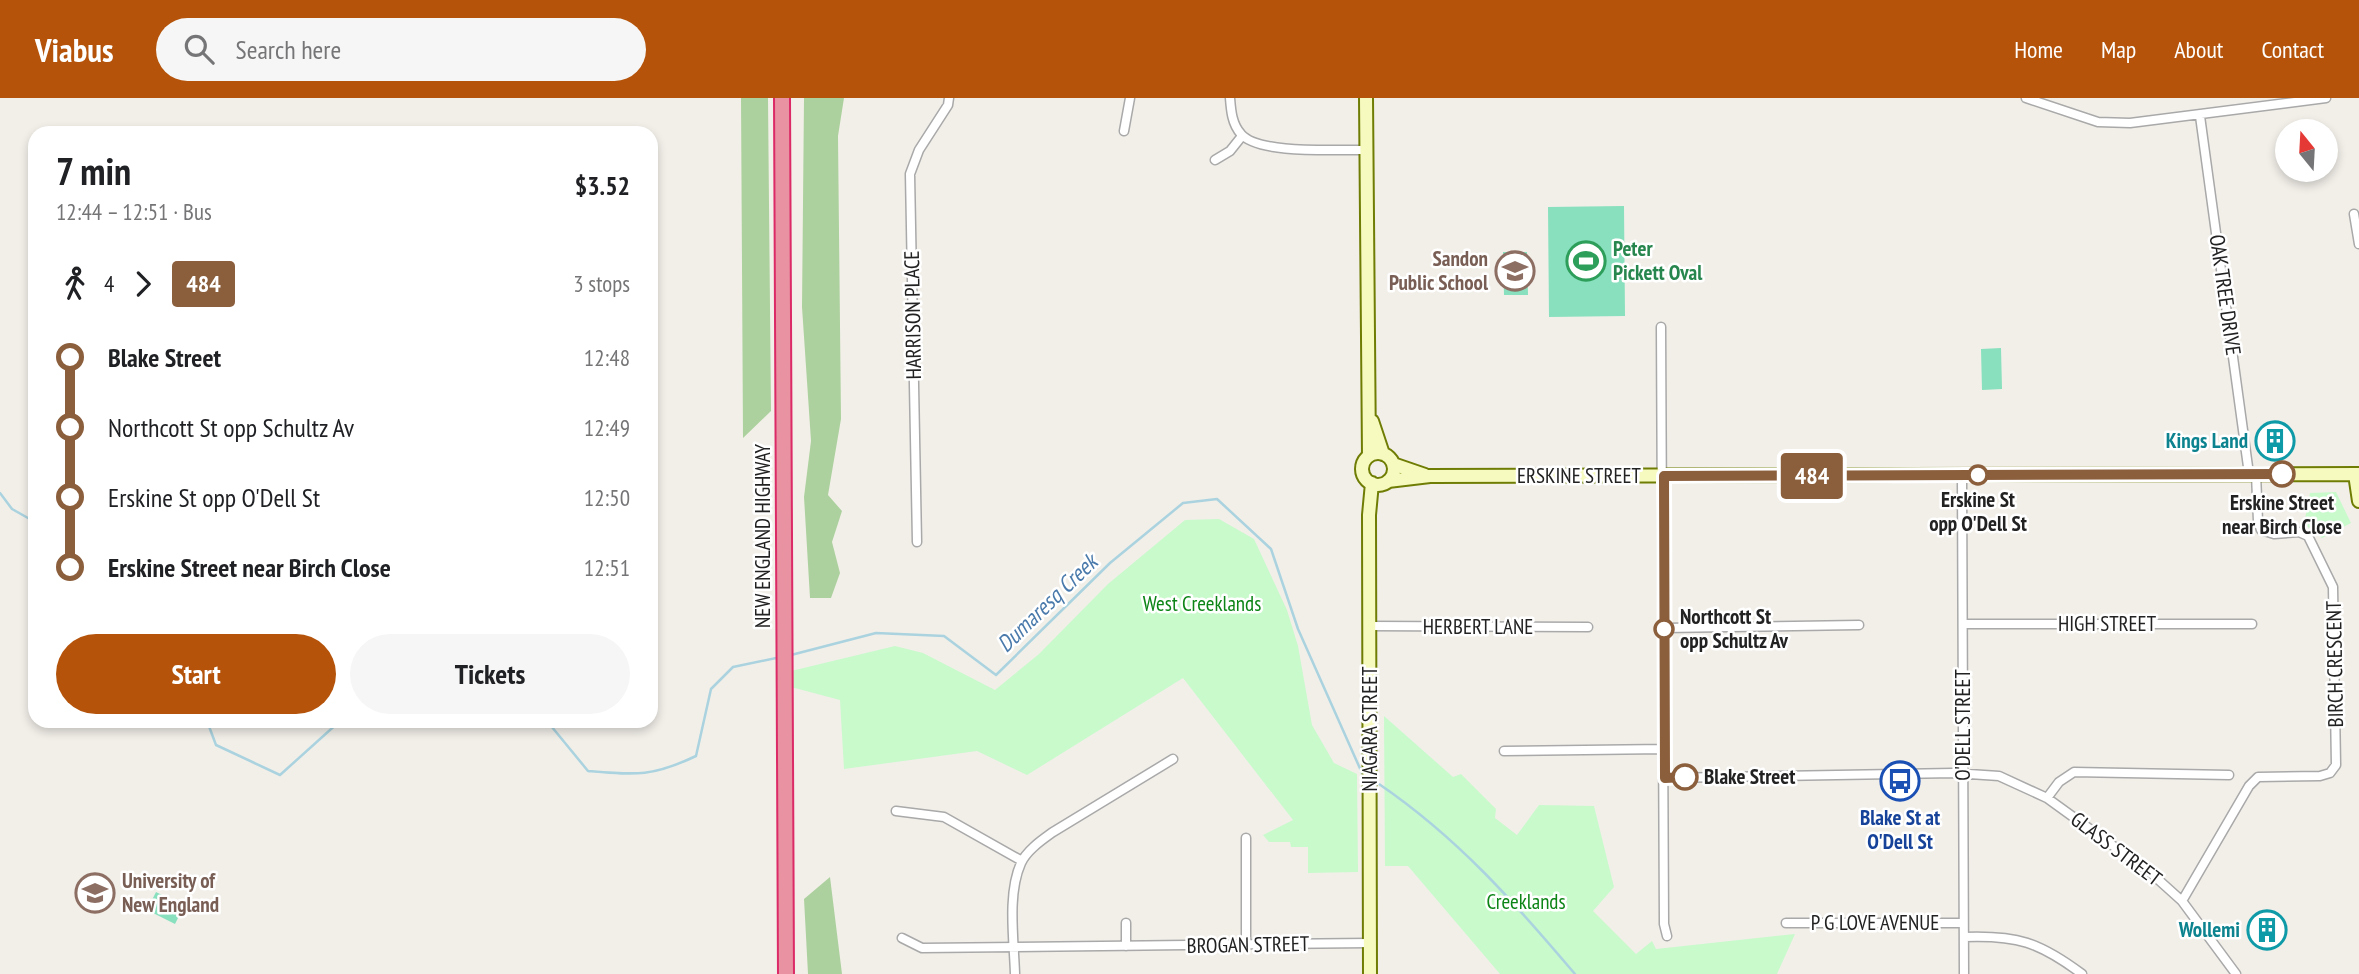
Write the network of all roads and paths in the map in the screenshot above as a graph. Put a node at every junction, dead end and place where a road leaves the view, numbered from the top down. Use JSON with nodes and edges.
{"nodes":[{"id":1,"x":782,"y":98,"type":"edge"},
{"id":2,"x":948,"y":98,"type":"edge"},
{"id":3,"x":1130,"y":98,"type":"edge"},
{"id":4,"x":1230,"y":98,"type":"edge"},
{"id":5,"x":1366,"y":98,"type":"edge"},
{"id":6,"x":2026,"y":98,"type":"edge"},
{"id":7,"x":2326,"y":98,"type":"edge"},
{"id":8,"x":2200,"y":116,"type":"junction"},
{"id":9,"x":1124,"y":131,"type":"dead end"},
{"id":10,"x":1242,"y":136,"type":"junction"},
{"id":11,"x":1367,"y":150,"type":"junction"},
{"id":12,"x":1215,"y":160,"type":"dead end"},
{"id":13,"x":2354,"y":214,"type":"dead end"},
{"id":14,"x":2359,"y":244,"type":"edge"},
{"id":15,"x":1661,"y":327,"type":"dead end"},
{"id":16,"x":1368,"y":410,"type":"junction"},
{"id":17,"x":1369,"y":456,"type":"junction"},
{"id":18,"x":1388,"y":459,"type":"junction"},
{"id":19,"x":2253,"y":474,"type":"junction"},
{"id":20,"x":2357,"y":474,"type":"edge"},
{"id":21,"x":1962,"y":475,"type":"junction"},
{"id":22,"x":1430,"y":476,"type":"junction"},
{"id":23,"x":1664,"y":476,"type":"junction"},
{"id":24,"x":1388,"y":481,"type":"junction"},
{"id":25,"x":1372,"y":483,"type":"junction"},
{"id":26,"x":2359,"y":501,"type":"edge"},
{"id":27,"x":917,"y":542,"type":"dead end"},
{"id":28,"x":1963,"y":624,"type":"junction"},
{"id":29,"x":2252,"y":624,"type":"dead end"},
{"id":30,"x":1859,"y":625,"type":"dead end"},
{"id":31,"x":1369,"y":626,"type":"junction"},
{"id":32,"x":1588,"y":626,"type":"dead end"},
{"id":33,"x":1664,"y":628,"type":"junction"},
{"id":34,"x":1665,"y":749,"type":"junction"},
{"id":35,"x":1504,"y":751,"type":"dead end"},
{"id":36,"x":1173,"y":759,"type":"dead end"},
{"id":37,"x":1963,"y":774,"type":"junction"},
{"id":38,"x":2229,"y":775,"type":"dead end"},
{"id":39,"x":1665,"y":778,"type":"junction"},
{"id":40,"x":2047,"y":798,"type":"junction"},
{"id":41,"x":896,"y":811,"type":"dead end"},
{"id":42,"x":1246,"y":838,"type":"dead end"},
{"id":43,"x":1022,"y":861,"type":"junction"},
{"id":44,"x":2182,"y":901,"type":"junction"},
{"id":45,"x":1126,"y":923,"type":"dead end"},
{"id":46,"x":1786,"y":923,"type":"dead end"},
{"id":47,"x":1964,"y":923,"type":"junction"},
{"id":48,"x":1667,"y":936,"type":"dead end"},
{"id":49,"x":1964,"y":936,"type":"junction"},
{"id":50,"x":902,"y":938,"type":"dead end"},
{"id":51,"x":1370,"y":943,"type":"junction"},
{"id":52,"x":1014,"y":946,"type":"junction"},
{"id":53,"x":1126,"y":946,"type":"junction"},
{"id":54,"x":1246,"y":946,"type":"junction"},
{"id":55,"x":786,"y":974,"type":"edge"},
{"id":56,"x":1015,"y":974,"type":"edge"},
{"id":57,"x":1370,"y":974,"type":"edge"},
{"id":58,"x":1964,"y":974,"type":"edge"},
{"id":59,"x":2082,"y":974,"type":"edge"},
{"id":60,"x":2236,"y":974,"type":"edge"}],
"edges":[{"from":1,"to":55,"type":"highway","name":"NEW ENGLAND HIGHWAY"},
{"from":2,"to":27,"type":"street","name":"HARRISON PLACE"},
{"from":3,"to":9,"type":"street"},
{"from":4,"to":10,"type":"street"},
{"from":5,"to":11,"type":"street"},
{"from":6,"to":8,"type":"street"},
{"from":7,"to":8,"type":"street"},
{"from":8,"to":19,"type":"street","name":"OAK TREE DRIVE"},
{"from":10,"to":11,"type":"street"},
{"from":10,"to":12,"type":"street"},
{"from":11,"to":16,"type":"street"},
{"from":13,"to":14,"type":"street"},
{"from":15,"to":23,"type":"street"},
{"from":16,"to":17,"type":"street"},
{"from":16,"to":18,"type":"street"},
{"from":17,"to":18,"type":"street"},
{"from":17,"to":25,"type":"street"},
{"from":18,"to":22,"type":"street","name":"ERSKINE STREET"},
{"from":18,"to":24,"type":"street"},
{"from":19,"to":20,"type":"street","name":"ERSKINE STREET"},
{"from":19,"to":21,"type":"street","name":"ERSKINE STREET"},
{"from":19,"to":44,"type":"street","name":"BIRCH CRESCENT"},
{"from":20,"to":26,"type":"street"},
{"from":21,"to":23,"type":"street","name":"ERSKINE STREET"},
{"from":21,"to":28,"type":"street","name":"O'DELL STREET"},
{"from":22,"to":23,"type":"street","name":"ERSKINE STREET"},
{"from":22,"to":24,"type":"street","name":"ERSKINE STREET"},
{"from":23,"to":33,"type":"street"},
{"from":24,"to":25,"type":"street"},
{"from":25,"to":31,"type":"street","name":"NIAGARA STREET"},
{"from":28,"to":29,"type":"street","name":"HIGH STREET"},
{"from":28,"to":37,"type":"street","name":"O'DELL STREET"},
{"from":30,"to":33,"type":"street"},
{"from":31,"to":32,"type":"street","name":"HERBERT LANE"},
{"from":31,"to":51,"type":"street","name":"NIAGARA STREET"},
{"from":33,"to":34,"type":"street"},
{"from":34,"to":35,"type":"street"},
{"from":34,"to":39,"type":"street"},
{"from":36,"to":43,"type":"street"},
{"from":37,"to":39,"type":"street"},
{"from":37,"to":40,"type":"street","name":"GLASS STREET"},
{"from":37,"to":47,"type":"street","name":"O'DELL STREET"},
{"from":38,"to":40,"type":"street"},
{"from":39,"to":48,"type":"street"},
{"from":40,"to":44,"type":"street","name":"GLASS STREET"},
{"from":41,"to":43,"type":"street"},
{"from":42,"to":54,"type":"street"},
{"from":43,"to":52,"type":"street"},
{"from":44,"to":60,"type":"street","name":"GLASS STREET"},
{"from":45,"to":53,"type":"street"},
{"from":46,"to":47,"type":"street","name":"P G LOVE AVENUE"},
{"from":47,"to":49,"type":"street","name":"O'DELL STREET"},
{"from":49,"to":58,"type":"street","name":"O'DELL STREET"},
{"from":49,"to":59,"type":"street"},
{"from":50,"to":52,"type":"street","name":"BROGAN STREET"},
{"from":51,"to":54,"type":"street","name":"BROGAN STREET"},
{"from":51,"to":57,"type":"street","name":"NIAGARA STREET"},
{"from":52,"to":53,"type":"street","name":"BROGAN STREET"},
{"from":52,"to":56,"type":"street"},
{"from":53,"to":54,"type":"street","name":"BROGAN STREET"}]}
